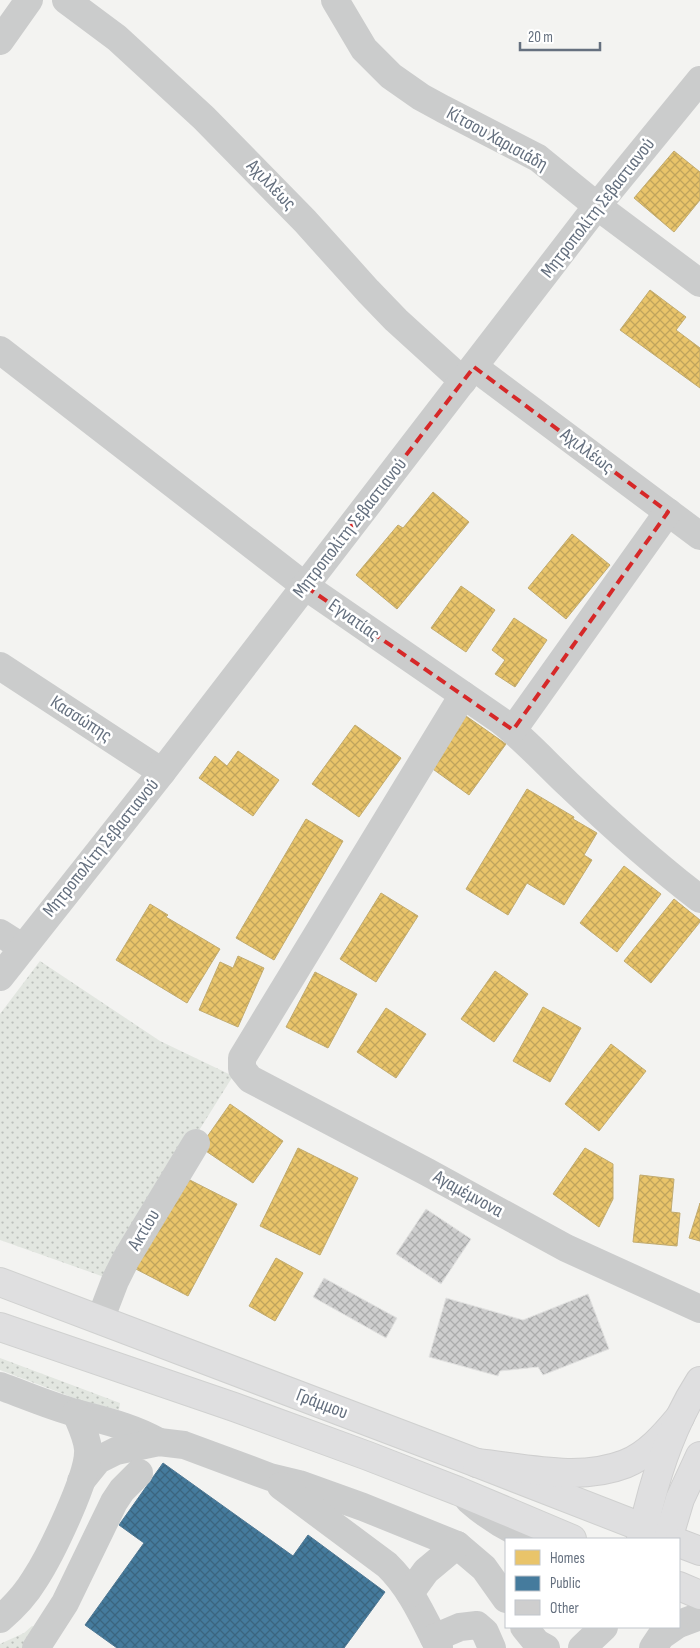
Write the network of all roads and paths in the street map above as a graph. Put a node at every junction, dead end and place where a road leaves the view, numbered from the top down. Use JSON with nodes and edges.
{"nodes":[{"id":1,"x":29,"y":0,"type":"edge"},
{"id":2,"x":66,"y":0,"type":"edge"},
{"id":3,"x":335,"y":0,"type":"edge"},
{"id":4,"x":0,"y":41,"type":"edge"},
{"id":5,"x":700,"y":80,"type":"edge"},
{"id":6,"x":596,"y":206,"type":"junction"},
{"id":7,"x":700,"y":283,"type":"edge"},
{"id":8,"x":0,"y":350,"type":"edge"},
{"id":9,"x":469,"y":374,"type":"junction"},
{"id":10,"x":668,"y":512,"type":"junction"},
{"id":11,"x":700,"y":536,"type":"edge"},
{"id":12,"x":305,"y":586,"type":"junction"},
{"id":13,"x":0,"y":666,"type":"edge"},
{"id":14,"x":463,"y":695,"type":"junction"},
{"id":15,"x":513,"y":730,"type":"junction"},
{"id":16,"x":162,"y":772,"type":"junction"},
{"id":17,"x":700,"y":899,"type":"edge"},
{"id":18,"x":11,"y":940,"type":"edge"},
{"id":19,"x":0,"y":977,"type":"edge"},
{"id":20,"x":196,"y":1143,"type":"dead end"},
{"id":21,"x":0,"y":1282,"type":"edge"},
{"id":22,"x":700,"y":1309,"type":"edge"},
{"id":23,"x":100,"y":1320,"type":"junction"},
{"id":24,"x":0,"y":1327,"type":"edge"},
{"id":25,"x":700,"y":1381,"type":"edge"},
{"id":26,"x":0,"y":1386,"type":"edge"},
{"id":27,"x":69,"y":1411,"type":"junction"},
{"id":28,"x":680,"y":1417,"type":"junction"},
{"id":29,"x":159,"y":1442,"type":"junction"},
{"id":30,"x":700,"y":1456,"type":"edge"},
{"id":31,"x":477,"y":1463,"type":"junction"},
{"id":32,"x":139,"y":1473,"type":"dead end"},
{"id":33,"x":270,"y":1477,"type":"junction"},
{"id":34,"x":81,"y":1481,"type":"junction"},
{"id":35,"x":458,"y":1490,"type":"junction"},
{"id":36,"x":642,"y":1534,"type":"edge"},
{"id":37,"x":529,"y":1538,"type":"edge"},
{"id":38,"x":570,"y":1538,"type":"edge"},
{"id":39,"x":664,"y":1538,"type":"edge"},
{"id":40,"x":669,"y":1538,"type":"edge"},
{"id":41,"x":680,"y":1543,"type":"edge"},
{"id":42,"x":457,"y":1545,"type":"junction"},
{"id":43,"x":700,"y":1551,"type":"edge"},
{"id":44,"x":680,"y":1586,"type":"edge"},
{"id":45,"x":410,"y":1592,"type":"junction"},
{"id":46,"x":700,"y":1595,"type":"edge"},
{"id":47,"x":505,"y":1599,"type":"edge"},
{"id":48,"x":700,"y":1616,"type":"edge"},
{"id":49,"x":0,"y":1619,"type":"edge"},
{"id":50,"x":680,"y":1624,"type":"edge"},
{"id":51,"x":525,"y":1628,"type":"edge"},
{"id":52,"x":603,"y":1628,"type":"edge"},
{"id":53,"x":653,"y":1628,"type":"edge"},
{"id":54,"x":673,"y":1628,"type":"edge"},
{"id":55,"x":436,"y":1643,"type":"edge"},
{"id":56,"x":36,"y":1648,"type":"edge"},
{"id":57,"x":492,"y":1648,"type":"edge"},
{"id":58,"x":546,"y":1648,"type":"edge"},
{"id":59,"x":582,"y":1648,"type":"edge"},
{"id":60,"x":653,"y":1648,"type":"edge"}],
"edges":[{"from":1,"to":4,"type":"street"},
{"from":2,"to":9,"type":"street","name":"Αχιλλέως"},
{"from":3,"to":6,"type":"street","name":"Κίτσου Χαρισιάδη"},
{"from":5,"to":6,"type":"street","name":"Μητροπολίτη Σεβαστιανού"},
{"from":6,"to":7,"type":"street","name":"Κίτσου Χαρισιάδη"},
{"from":6,"to":9,"type":"street","name":"Μητροπολίτη Σεβαστιανού"},
{"from":8,"to":12,"type":"street","name":"Εγνατίας"},
{"from":9,"to":10,"type":"street","name":"Αχιλλέως"},
{"from":9,"to":12,"type":"street","name":"Μητροπολίτη Σεβαστιανού"},
{"from":10,"to":11,"type":"street","name":"Αχιλλέως"},
{"from":10,"to":15,"type":"street"},
{"from":12,"to":14,"type":"street","name":"Εγνατίας"},
{"from":12,"to":16,"type":"street","name":"Μητροπολίτη Σεβαστιανού"},
{"from":13,"to":16,"type":"street","name":"Κασσώπης"},
{"from":14,"to":15,"type":"street","name":"Εγνατίας"},
{"from":14,"to":22,"type":"street","name":"Αγαμέμνονα"},
{"from":15,"to":17,"type":"street","name":"Εγνατίας"},
{"from":16,"to":18,"type":"street","name":"Μητροπολίτη Σεβαστιανού"},
{"from":18,"to":19,"type":"street","name":"Μητροπολίτη Σεβαστιανού"},
{"from":20,"to":23,"type":"street","name":"Ακτίου"},
{"from":21,"to":23,"type":"main road","name":"Γράμμου"},
{"from":23,"to":31,"type":"main road","name":"Γράμμου"},
{"from":24,"to":35,"type":"main road","name":"Γράμμου"},
{"from":25,"to":28,"type":"main road"},
{"from":26,"to":27,"type":"street"},
{"from":27,"to":29,"type":"street"},
{"from":27,"to":34,"type":"street"},
{"from":28,"to":31,"type":"main road"},
{"from":28,"to":36,"type":"main road"},
{"from":29,"to":33,"type":"street"},
{"from":29,"to":34,"type":"street"},
{"from":30,"to":40,"type":"main road"},
{"from":31,"to":36,"type":"main road","name":"Γράμμου"},
{"from":32,"to":56,"type":"street"},
{"from":33,"to":42,"type":"street"},
{"from":33,"to":45,"type":"street"},
{"from":34,"to":49,"type":"street"},
{"from":35,"to":37,"type":"street"},
{"from":35,"to":38,"type":"main road","name":"Γράμμου"},
{"from":36,"to":39,"type":"main road","name":"Γράμμου"},
{"from":41,"to":43,"type":"main road"},
{"from":42,"to":45,"type":"street"},
{"from":42,"to":47,"type":"street"},
{"from":44,"to":46,"type":"main road"},
{"from":45,"to":55,"type":"street"},
{"from":48,"to":50,"type":"street"},
{"from":51,"to":58,"type":"street"},
{"from":52,"to":59,"type":"street"},
{"from":53,"to":60,"type":"street"},
{"from":54,"to":60,"type":"street"},
{"from":55,"to":57,"type":"street"}]}
